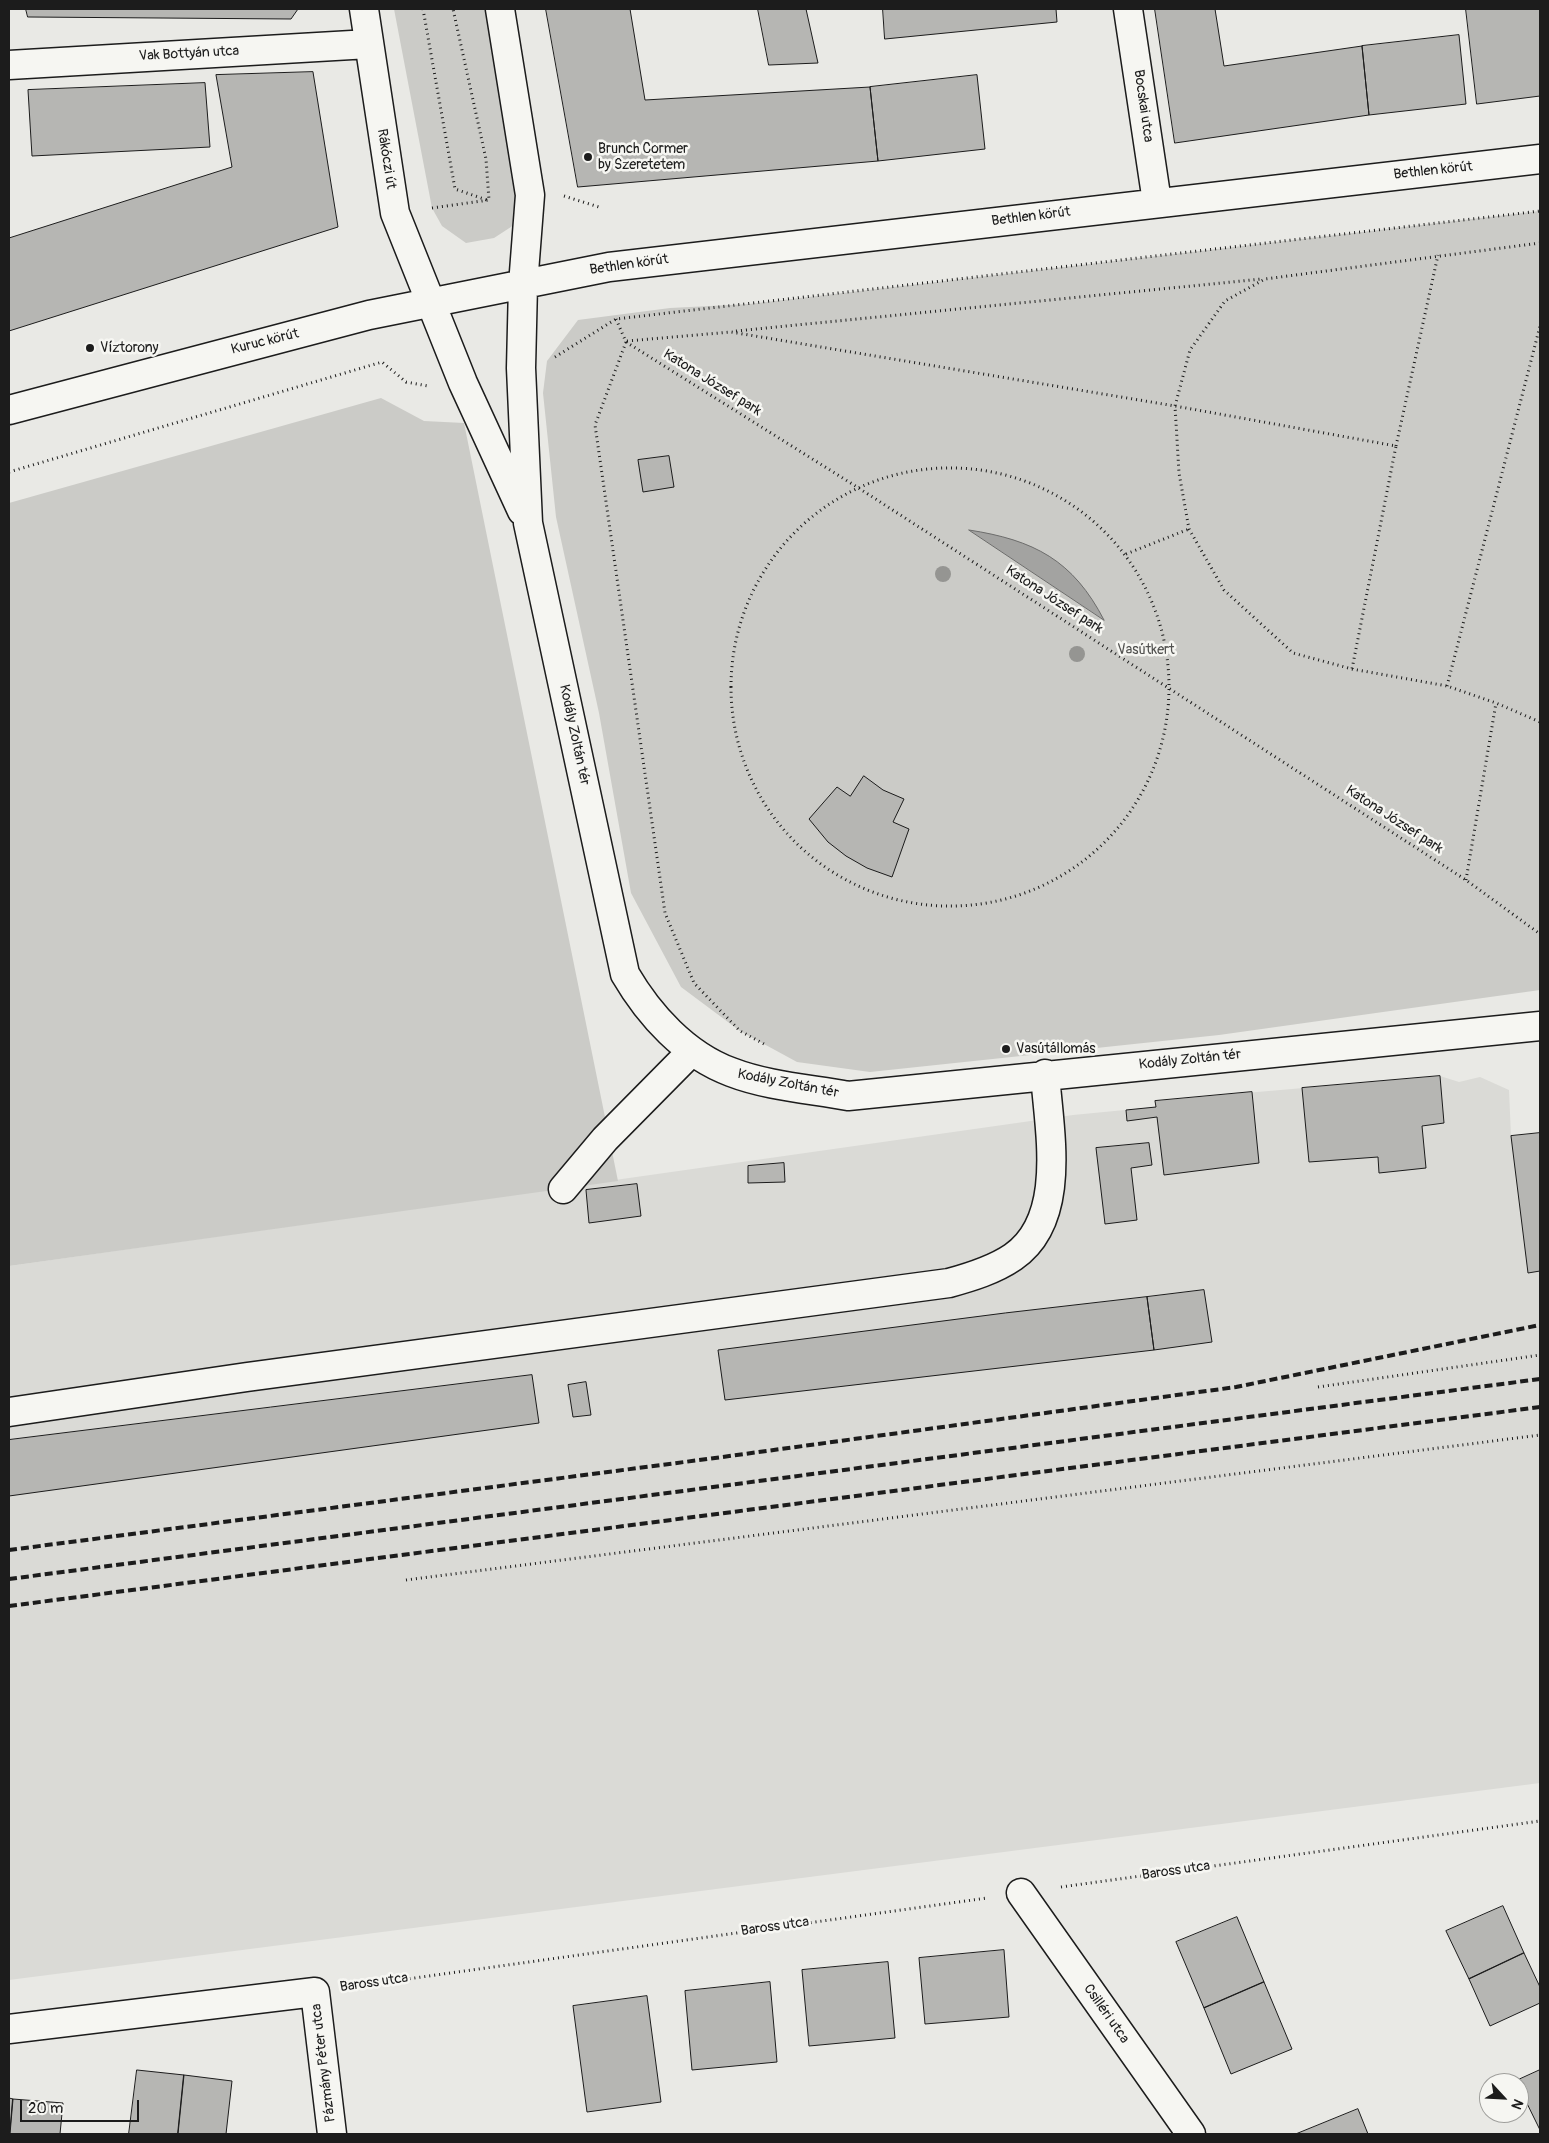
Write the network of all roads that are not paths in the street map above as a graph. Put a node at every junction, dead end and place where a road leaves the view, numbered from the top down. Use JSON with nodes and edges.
{"nodes":[{"id":1,"x":364,"y":9,"type":"edge"},
{"id":2,"x":500,"y":9,"type":"edge"},
{"id":3,"x":1128,"y":9,"type":"edge"},
{"id":4,"x":369,"y":44,"type":"junction"},
{"id":5,"x":9,"y":65,"type":"edge"},
{"id":6,"x":1540,"y":159,"type":"edge"},
{"id":7,"x":1157,"y":202,"type":"junction"},
{"id":8,"x":523,"y":285,"type":"junction"},
{"id":9,"x":430,"y":302,"type":"junction"},
{"id":10,"x":9,"y":410,"type":"edge"},
{"id":11,"x":528,"y":523,"type":"junction"},
{"id":12,"x":1540,"y":1026,"type":"edge"},
{"id":13,"x":692,"y":1051,"type":"junction"},
{"id":14,"x":1045,"y":1074,"type":"junction"},
{"id":15,"x":563,"y":1189,"type":"dead end"},
{"id":16,"x":9,"y":1412,"type":"edge"},
{"id":17,"x":1021,"y":1893,"type":"road end"},
{"id":18,"x":9,"y":2029,"type":"edge"},
{"id":19,"x":332,"y":2134,"type":"edge"},
{"id":20,"x":1191,"y":2134,"type":"edge"}],
"edges":[{"from":1,"to":4,"type":"street","name":"Rákóczi út"},
{"from":2,"to":8,"type":"street"},
{"from":3,"to":7,"type":"street","name":"Bocskai utca"},
{"from":4,"to":5,"type":"street","name":"Vak Bottyán utca"},
{"from":4,"to":9,"type":"street","name":"Rákóczi út"},
{"from":6,"to":7,"type":"street","name":"Bethlen körút"},
{"from":7,"to":8,"type":"street","name":"Bethlen körút"},
{"from":8,"to":9,"type":"street","name":"Kuruc körút"},
{"from":8,"to":11,"type":"street","name":"Kodály Zoltán tér"},
{"from":9,"to":10,"type":"street","name":"Kuruc körút"},
{"from":9,"to":11,"type":"street","name":"Kodály Zoltán tér"},
{"from":11,"to":13,"type":"street","name":"Kodály Zoltán tér"},
{"from":12,"to":14,"type":"street","name":"Kodály Zoltán tér"},
{"from":13,"to":14,"type":"street","name":"Kodály Zoltán tér"},
{"from":13,"to":15,"type":"street"},
{"from":14,"to":16,"type":"street"},
{"from":17,"to":20,"type":"street","name":"Csilléri utca"},
{"from":18,"to":19,"type":"street","name":"Pázmány Péter utca"}]}
